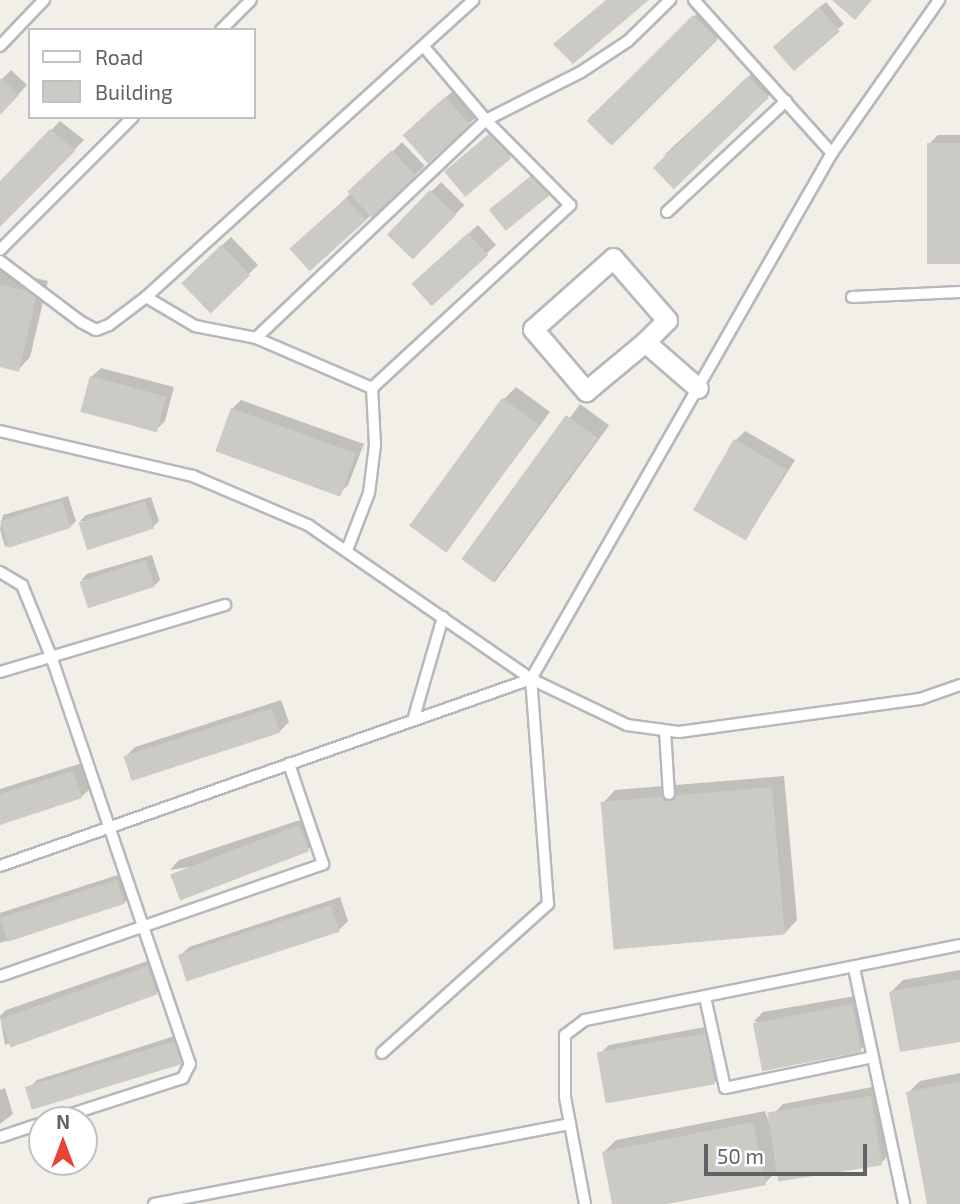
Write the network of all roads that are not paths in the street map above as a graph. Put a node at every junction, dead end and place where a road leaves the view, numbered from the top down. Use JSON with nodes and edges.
{"nodes":[{"id":1,"x":44,"y":0,"type":"edge"},
{"id":2,"x":251,"y":0,"type":"edge"},
{"id":3,"x":473,"y":0,"type":"edge"},
{"id":4,"x":670,"y":0,"type":"edge"},
{"id":5,"x":694,"y":0,"type":"edge"},
{"id":6,"x":938,"y":0,"type":"edge"},
{"id":7,"x":223,"y":28,"type":"edge"},
{"id":8,"x":0,"y":46,"type":"edge"},
{"id":9,"x":424,"y":47,"type":"junction"},
{"id":10,"x":786,"y":102,"type":"junction"},
{"id":11,"x":131,"y":119,"type":"edge"},
{"id":12,"x":486,"y":120,"type":"junction"},
{"id":13,"x":832,"y":153,"type":"junction"},
{"id":14,"x":667,"y":212,"type":"dead end"},
{"id":15,"x":0,"y":250,"type":"edge"},
{"id":16,"x":0,"y":261,"type":"edge"},
{"id":17,"x":960,"y":292,"type":"edge"},
{"id":18,"x":146,"y":297,"type":"junction"},
{"id":19,"x":852,"y":297,"type":"dead end"},
{"id":20,"x":256,"y":338,"type":"junction"},
{"id":21,"x":645,"y":342,"type":"junction"},
{"id":22,"x":372,"y":388,"type":"junction"},
{"id":23,"x":698,"y":388,"type":"junction"},
{"id":24,"x":0,"y":430,"type":"edge"},
{"id":25,"x":347,"y":550,"type":"junction"},
{"id":26,"x":0,"y":572,"type":"edge"},
{"id":27,"x":225,"y":605,"type":"dead end"},
{"id":28,"x":443,"y":617,"type":"junction"},
{"id":29,"x":51,"y":656,"type":"junction"},
{"id":30,"x":0,"y":672,"type":"edge"},
{"id":31,"x":531,"y":679,"type":"junction"},
{"id":32,"x":960,"y":685,"type":"edge"},
{"id":33,"x":414,"y":717,"type":"junction"},
{"id":34,"x":665,"y":731,"type":"junction"},
{"id":35,"x":289,"y":764,"type":"junction"},
{"id":36,"x":669,"y":794,"type":"dead end"},
{"id":37,"x":109,"y":829,"type":"junction"},
{"id":38,"x":0,"y":866,"type":"edge"},
{"id":39,"x":145,"y":927,"type":"junction"},
{"id":40,"x":960,"y":945,"type":"edge"},
{"id":41,"x":854,"y":968,"type":"junction"},
{"id":42,"x":0,"y":976,"type":"edge"},
{"id":43,"x":705,"y":996,"type":"junction"},
{"id":44,"x":382,"y":1053,"type":"dead end"},
{"id":45,"x":873,"y":1057,"type":"junction"},
{"id":46,"x":96,"y":1106,"type":"edge"},
{"id":47,"x":570,"y":1124,"type":"junction"},
{"id":48,"x":28,"y":1128,"type":"edge"},
{"id":49,"x":0,"y":1137,"type":"edge"},
{"id":50,"x":154,"y":1204,"type":"edge"},
{"id":51,"x":585,"y":1204,"type":"edge"},
{"id":52,"x":903,"y":1204,"type":"edge"}],
"edges":[{"from":1,"to":8,"type":"lane"},
{"from":2,"to":7,"type":"lane"},
{"from":3,"to":9,"type":"lane"},
{"from":4,"to":12,"type":"lane"},
{"from":5,"to":10,"type":"lane"},
{"from":6,"to":13,"type":"lane"},
{"from":9,"to":12,"type":"lane"},
{"from":9,"to":18,"type":"lane"},
{"from":10,"to":13,"type":"lane"},
{"from":10,"to":14,"type":"lane"},
{"from":11,"to":15,"type":"lane"},
{"from":12,"to":20,"type":"lane"},
{"from":12,"to":22,"type":"lane"},
{"from":13,"to":23,"type":"lane"},
{"from":16,"to":18,"type":"lane"},
{"from":17,"to":19,"type":"lane"},
{"from":18,"to":20,"type":"lane"},
{"from":20,"to":22,"type":"lane"},
{"from":21,"to":21,"type":"street"},
{"from":21,"to":23,"type":"street"},
{"from":22,"to":25,"type":"lane"},
{"from":23,"to":31,"type":"lane"},
{"from":24,"to":25,"type":"lane"},
{"from":25,"to":28,"type":"lane"},
{"from":26,"to":29,"type":"lane"},
{"from":27,"to":29,"type":"lane"},
{"from":28,"to":31,"type":"lane"},
{"from":28,"to":33,"type":"lane"},
{"from":29,"to":30,"type":"lane"},
{"from":29,"to":37,"type":"lane"},
{"from":31,"to":33,"type":"lane"},
{"from":31,"to":34,"type":"lane"},
{"from":31,"to":44,"type":"lane"},
{"from":32,"to":34,"type":"lane"},
{"from":33,"to":35,"type":"lane"},
{"from":34,"to":36,"type":"lane"},
{"from":35,"to":37,"type":"lane"},
{"from":35,"to":39,"type":"lane"},
{"from":37,"to":38,"type":"lane"},
{"from":37,"to":39,"type":"lane"},
{"from":39,"to":42,"type":"lane"},
{"from":39,"to":46,"type":"lane"},
{"from":40,"to":41,"type":"lane"},
{"from":41,"to":43,"type":"lane"},
{"from":41,"to":45,"type":"lane"},
{"from":43,"to":45,"type":"lane"},
{"from":43,"to":47,"type":"lane"},
{"from":45,"to":52,"type":"lane"},
{"from":47,"to":50,"type":"lane"},
{"from":47,"to":51,"type":"lane"},
{"from":48,"to":49,"type":"lane"}]}
